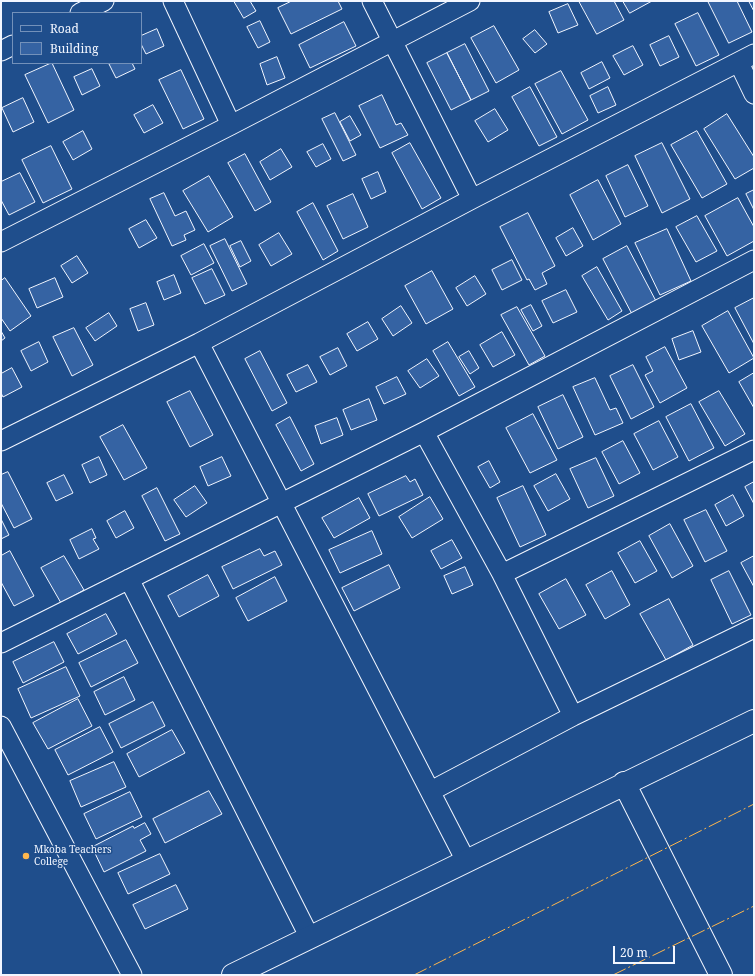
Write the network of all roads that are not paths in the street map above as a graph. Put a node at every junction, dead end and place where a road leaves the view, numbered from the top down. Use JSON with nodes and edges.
{"nodes":[{"id":1,"x":104,"y":1,"type":"edge"},
{"id":2,"x":173,"y":1,"type":"edge"},
{"id":3,"x":372,"y":1,"type":"edge"},
{"id":4,"x":470,"y":1,"type":"edge"},
{"id":5,"x":82,"y":12,"type":"edge"},
{"id":6,"x":393,"y":42,"type":"junction"},
{"id":7,"x":12,"y":46,"type":"edge"},
{"id":8,"x":1,"y":51,"type":"edge"},
{"id":9,"x":746,"y":59,"type":"edge"},
{"id":10,"x":754,"y":94,"type":"edge"},
{"id":11,"x":231,"y":125,"type":"junction"},
{"id":12,"x":472,"y":199,"type":"junction"},
{"id":13,"x":1,"y":242,"type":"edge"},
{"id":14,"x":754,"y":260,"type":"edge"},
{"id":15,"x":199,"y":343,"type":"junction"},
{"id":16,"x":424,"y":432,"type":"junction"},
{"id":17,"x":1,"y":441,"type":"edge"},
{"id":18,"x":754,"y":450,"type":"edge"},
{"id":19,"x":280,"y":502,"type":"junction"},
{"id":20,"x":502,"y":574,"type":"junction"},
{"id":21,"x":129,"y":579,"type":"junction"},
{"id":22,"x":754,"y":628,"type":"edge"},
{"id":23,"x":1,"y":644,"type":"edge"},
{"id":24,"x":573,"y":716,"type":"junction"},
{"id":25,"x":754,"y":721,"type":"edge"},
{"id":26,"x":1,"y":726,"type":"edge"},
{"id":27,"x":624,"y":783,"type":"junction"},
{"id":28,"x":431,"y":791,"type":"junction"},
{"id":29,"x":466,"y":861,"type":"junction"},
{"id":30,"x":310,"y":938,"type":"junction"},
{"id":31,"x":132,"y":975,"type":"edge"},
{"id":32,"x":233,"y":975,"type":"edge"},
{"id":33,"x":722,"y":975,"type":"edge"}],
"edges":[{"from":1,"to":5,"type":"street"},
{"from":2,"to":11,"type":"street"},
{"from":3,"to":6,"type":"street"},
{"from":4,"to":6,"type":"street"},
{"from":6,"to":11,"type":"street"},
{"from":6,"to":12,"type":"street"},
{"from":7,"to":8,"type":"street"},
{"from":9,"to":10,"type":"street"},
{"from":9,"to":12,"type":"street"},
{"from":11,"to":13,"type":"street"},
{"from":12,"to":15,"type":"street"},
{"from":14,"to":16,"type":"street"},
{"from":15,"to":17,"type":"street"},
{"from":15,"to":19,"type":"street"},
{"from":16,"to":19,"type":"street"},
{"from":16,"to":20,"type":"street"},
{"from":18,"to":20,"type":"street"},
{"from":19,"to":21,"type":"street"},
{"from":19,"to":28,"type":"street"},
{"from":20,"to":24,"type":"street"},
{"from":21,"to":23,"type":"street"},
{"from":21,"to":30,"type":"street"},
{"from":22,"to":24,"type":"street"},
{"from":24,"to":28,"type":"street"},
{"from":25,"to":27,"type":"street"},
{"from":26,"to":31,"type":"street"},
{"from":27,"to":29,"type":"street"},
{"from":27,"to":33,"type":"street"},
{"from":28,"to":29,"type":"street"},
{"from":29,"to":30,"type":"street"},
{"from":30,"to":32,"type":"street"}]}
